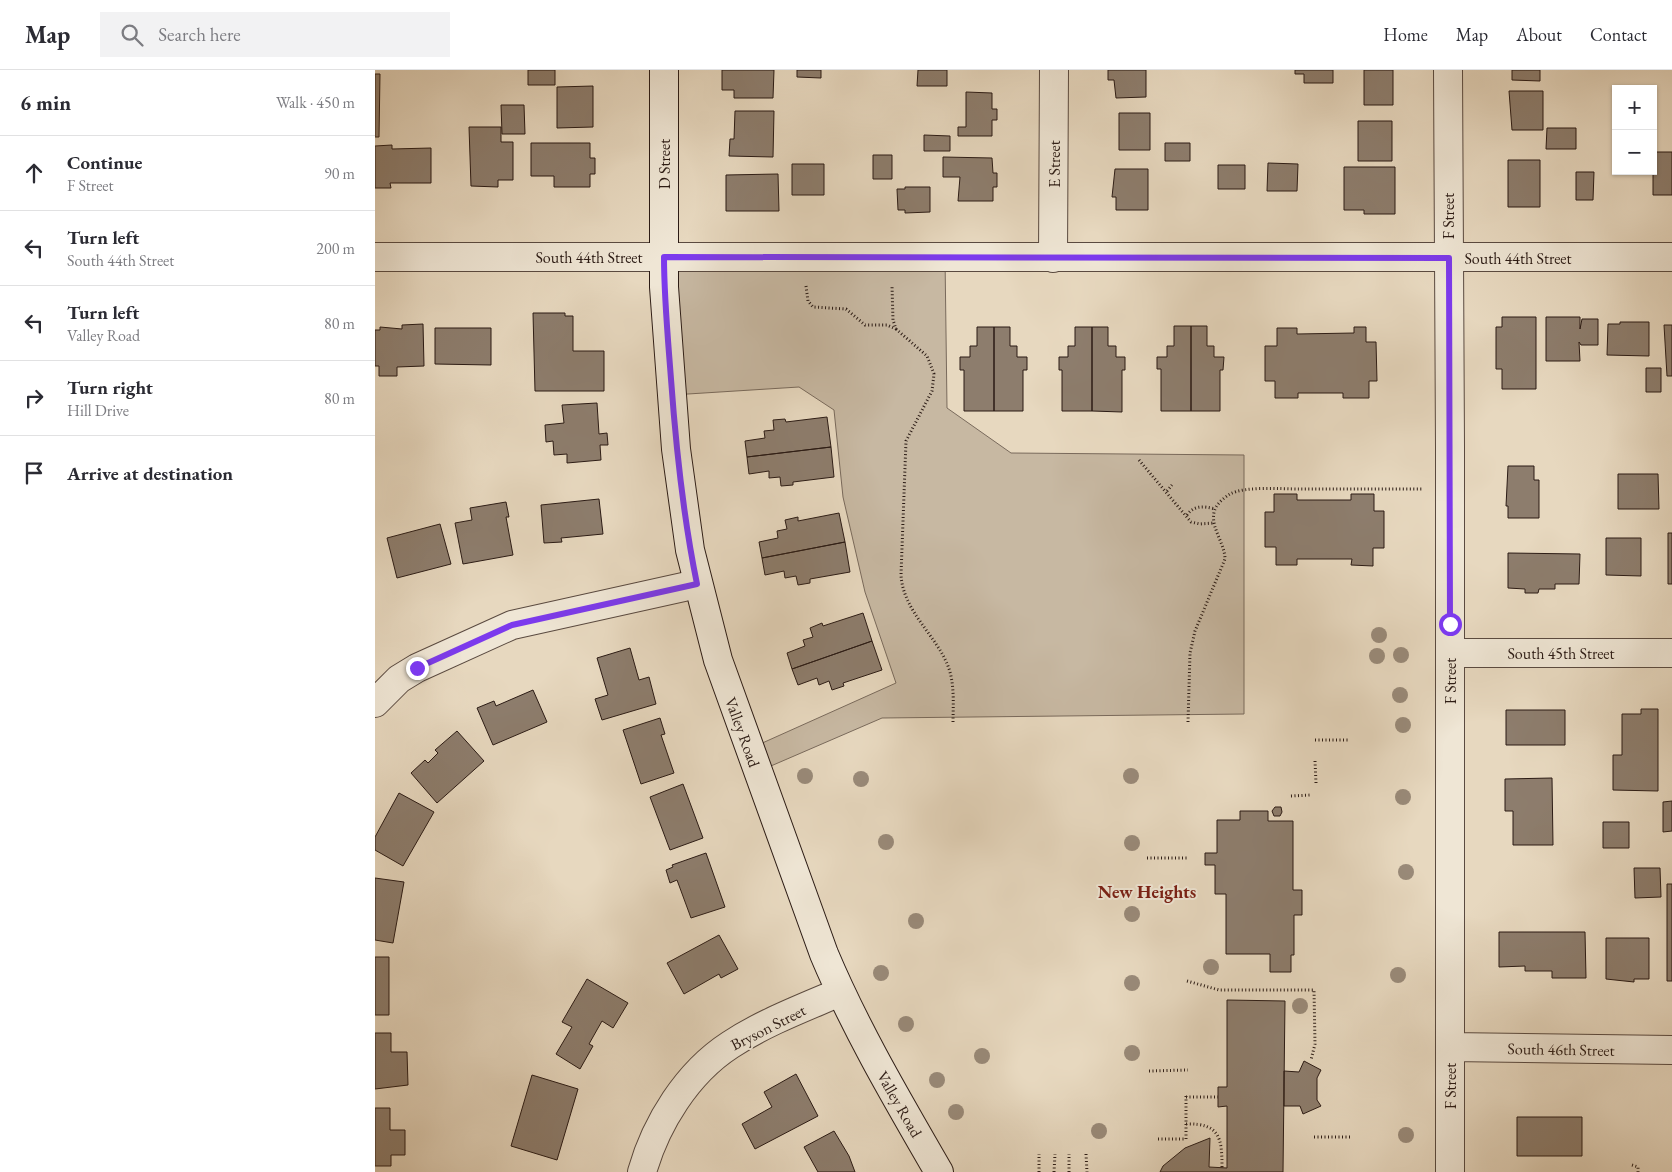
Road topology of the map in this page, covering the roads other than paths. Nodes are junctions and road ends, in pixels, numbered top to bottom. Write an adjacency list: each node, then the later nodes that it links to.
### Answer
1 (664, 70): 5 (street, D Street)
2 (1054, 70): 7 (street, E Street)
3 (1448, 70): 8 (street, F Street)
4 (375, 257): 5 (street, South 44th Street)
5 (664, 257): 7 (street, South 44th Street); 9 (street, Valley Road)
6 (1672, 257): 8 (street, South 44th Street)
7 (1053, 258): 8 (street, South 44th Street)
8 (1449, 258): 10 (street, F Street)
9 (697, 584): 12 (street); 13 (street, Valley Road)
10 (1450, 653): 11 (street, South 45th Street); 14 (street, F Street)
11 (1672, 653)
12 (375, 703)
13 (840, 992): 16 (street, Bryson Street); 17 (street, Valley Road)
14 (1449, 1047): 15 (street, South 46th Street); 18 (street, F Street)
15 (1672, 1050)
16 (642, 1172)
17 (939, 1172)
18 (1450, 1172)

